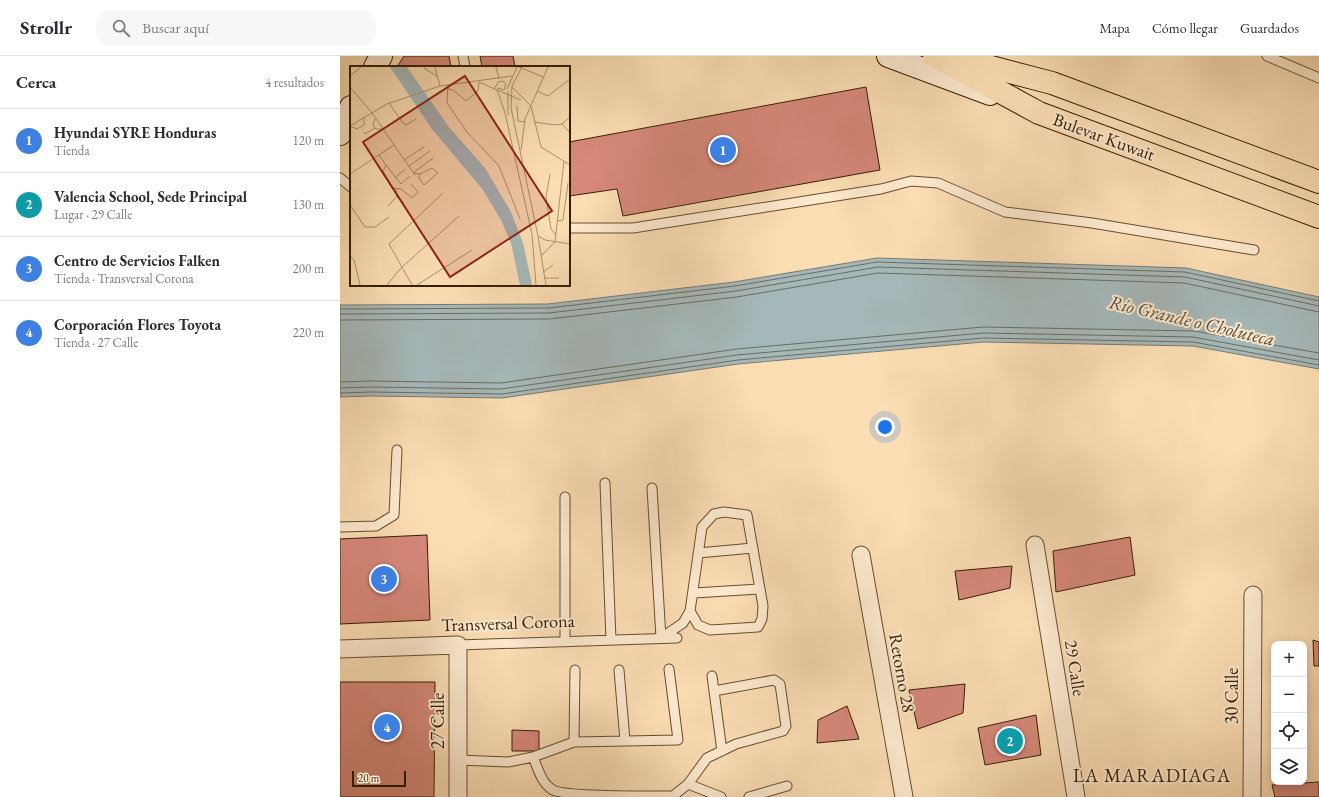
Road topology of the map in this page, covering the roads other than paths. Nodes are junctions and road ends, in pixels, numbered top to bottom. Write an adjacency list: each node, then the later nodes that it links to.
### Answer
1 (381, 56): 8 (main road)
2 (463, 56): 9 (lane)
3 (888, 56): 13 (main road, Bulevar Kuwait)
4 (934, 56): 13 (main road)
5 (951, 56): 11 (main road)
6 (985, 56): 11 (main road, Bulevar Kuwait)
7 (1267, 56): 10 (lane)
8 (376, 66)
9 (465, 66)
10 (1319, 78)
11 (1052, 83): 15 (main road, Bulevar Kuwait)
12 (350, 109): 14 (main road)
13 (1039, 113): 16 (main road, Bulevar Kuwait)
14 (340, 134)
15 (1319, 182)
16 (1319, 217)
17 (570, 228): 18 (lane)
18 (1254, 250)
19 (397, 450): 23 (lane)
20 (605, 483): 34 (lane)
21 (652, 488): 32 (lane)
22 (565, 497): 35 (lane)
23 (340, 527)
24 (1035, 545): 54 (street, 29 Calle)
25 (753, 548): 26 (lane); 26 (lane); 28 (lane)
26 (698, 553): 29 (lane)
27 (861, 555): 53 (street, Retorno 28)
28 (759, 589): 29 (lane); 31 (lane)
29 (694, 593): 31 (lane)
30 (1253, 595): 55 (street, 30 Calle)
31 (690, 611): 32 (lane)
32 (661, 638): 33 (lane, Transversal Corona); 34 (lane, Transversal Corona)
33 (677, 638)
34 (611, 640): 35 (lane, Transversal Corona)
35 (565, 642): 36 (lane, Transversal Corona)
36 (458, 645): 37 (street, Transversal Corona); 47 (street, 27 Calle)
37 (340, 649)
38 (669, 669): 43 (lane)
39 (575, 670): 44 (lane)
40 (619, 670): 43 (lane)
41 (712, 676): 42 (lane)
42 (714, 690): 45 (lane); 45 (lane)
43 (626, 741): 44 (lane)
44 (574, 742): 46 (lane)
45 (722, 751): 48 (lane)
46 (533, 756): 47 (lane); 48 (lane)
47 (458, 760): 50 (street, 27 Calle)
48 (688, 784): 51 (lane)
49 (787, 786): 52 (lane)
50 (458, 797)
51 (721, 797)
52 (749, 797)
53 (904, 797)
54 (1076, 797)
55 (1252, 797)

